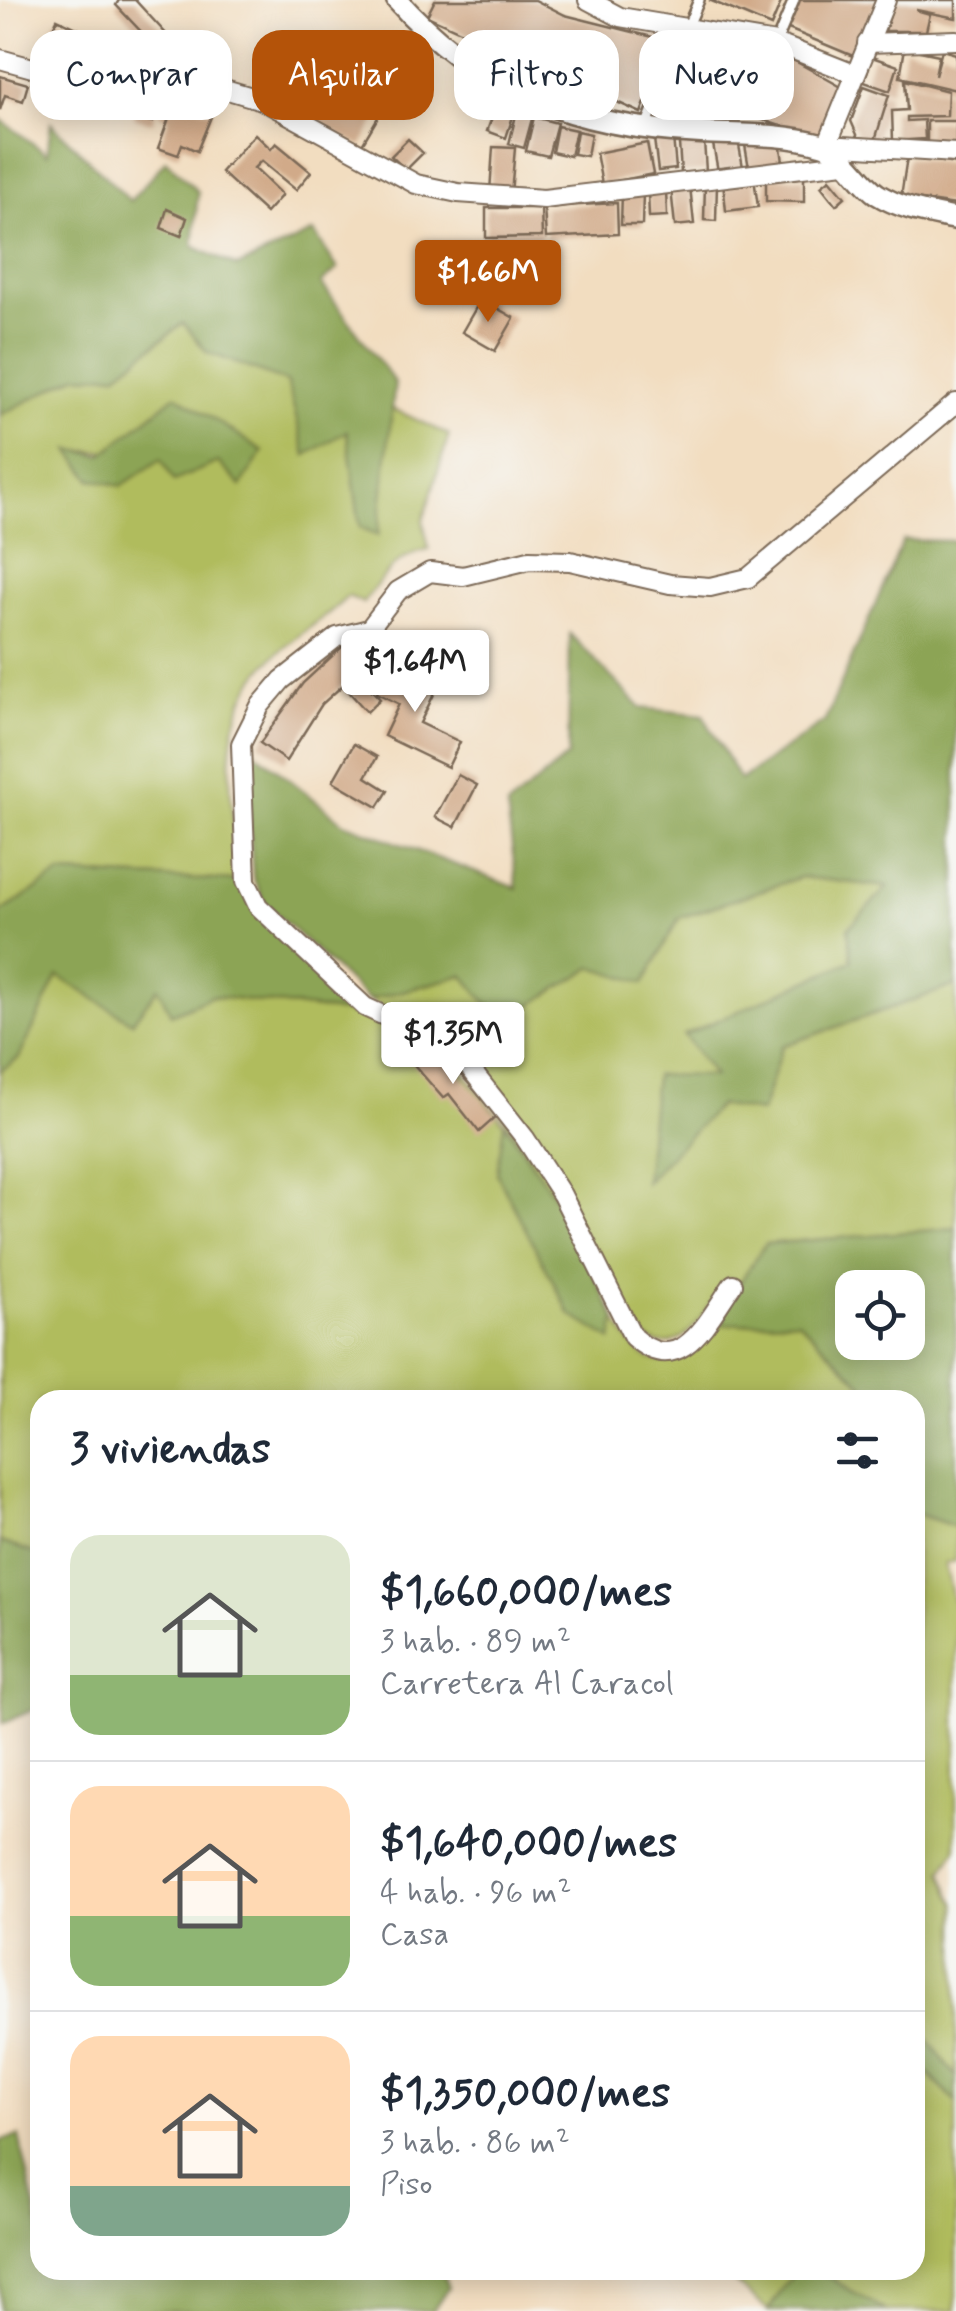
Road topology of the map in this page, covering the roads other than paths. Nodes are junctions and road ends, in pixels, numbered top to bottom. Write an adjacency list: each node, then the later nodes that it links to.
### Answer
1 (699, 0): 6 (lane)
2 (794, 0): 7 (lane)
3 (886, 0): 9 (street)
4 (596, 2): 6 (street)
5 (408, 5): 14 (street)
6 (687, 30)
7 (781, 30)
8 (956, 40): 9 (street)
9 (868, 43): 12 (street)
10 (794, 50): 12 (street)
11 (0, 59): 17 (street)
12 (854, 74): 15 (street)
13 (649, 120): 14 (lane)
14 (646, 126): 15 (street)
15 (828, 144): 16 (street); 17 (street)
16 (956, 153)
17 (844, 163): 18 (street)
18 (956, 219)
19 (956, 404): 20 (street)
20 (732, 1284)

